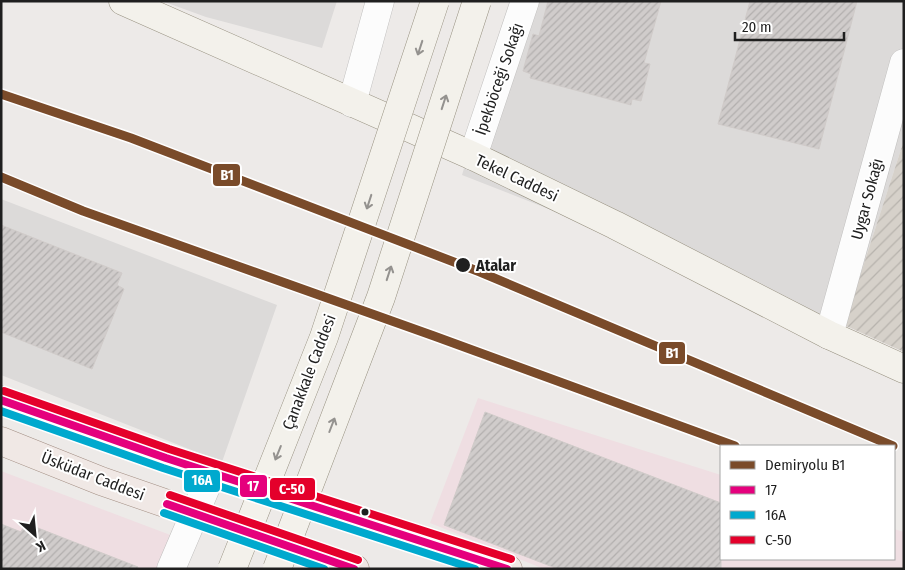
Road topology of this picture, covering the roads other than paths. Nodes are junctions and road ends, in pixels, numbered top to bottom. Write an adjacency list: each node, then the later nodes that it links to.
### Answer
1 (123, 1): 7 (main road, Tekel Caddesi)
2 (380, 1): 7 (street)
3 (435, 1): 16 (main road, Çanakkale Caddesi, one-way to 16, bridge)
4 (477, 1): 17 (main road, one-way to 4, bridge)
5 (525, 1): 8 (street, İpekböceği Sokağı)
6 (904, 63): 9 (street, Uygar Sokağı)
7 (352, 103): 8 (main road, Tekel Caddesi)
8 (473, 156): 9 (main road, Tekel Caddesi)
9 (829, 335): 10 (main road, Tekel Caddesi)
10 (904, 369)
11 (1, 400): 13 (main road)
12 (1, 441): 14 (main road, Üsküdar Caddesi)
13 (212, 473): 14 (street); 19 (main road)
14 (195, 513): 15 (street); 18 (main road, Üsküdar Caddesi)
15 (171, 569)
16 (232, 569)
17 (278, 569)
18 (355, 569)
19 (508, 569)

